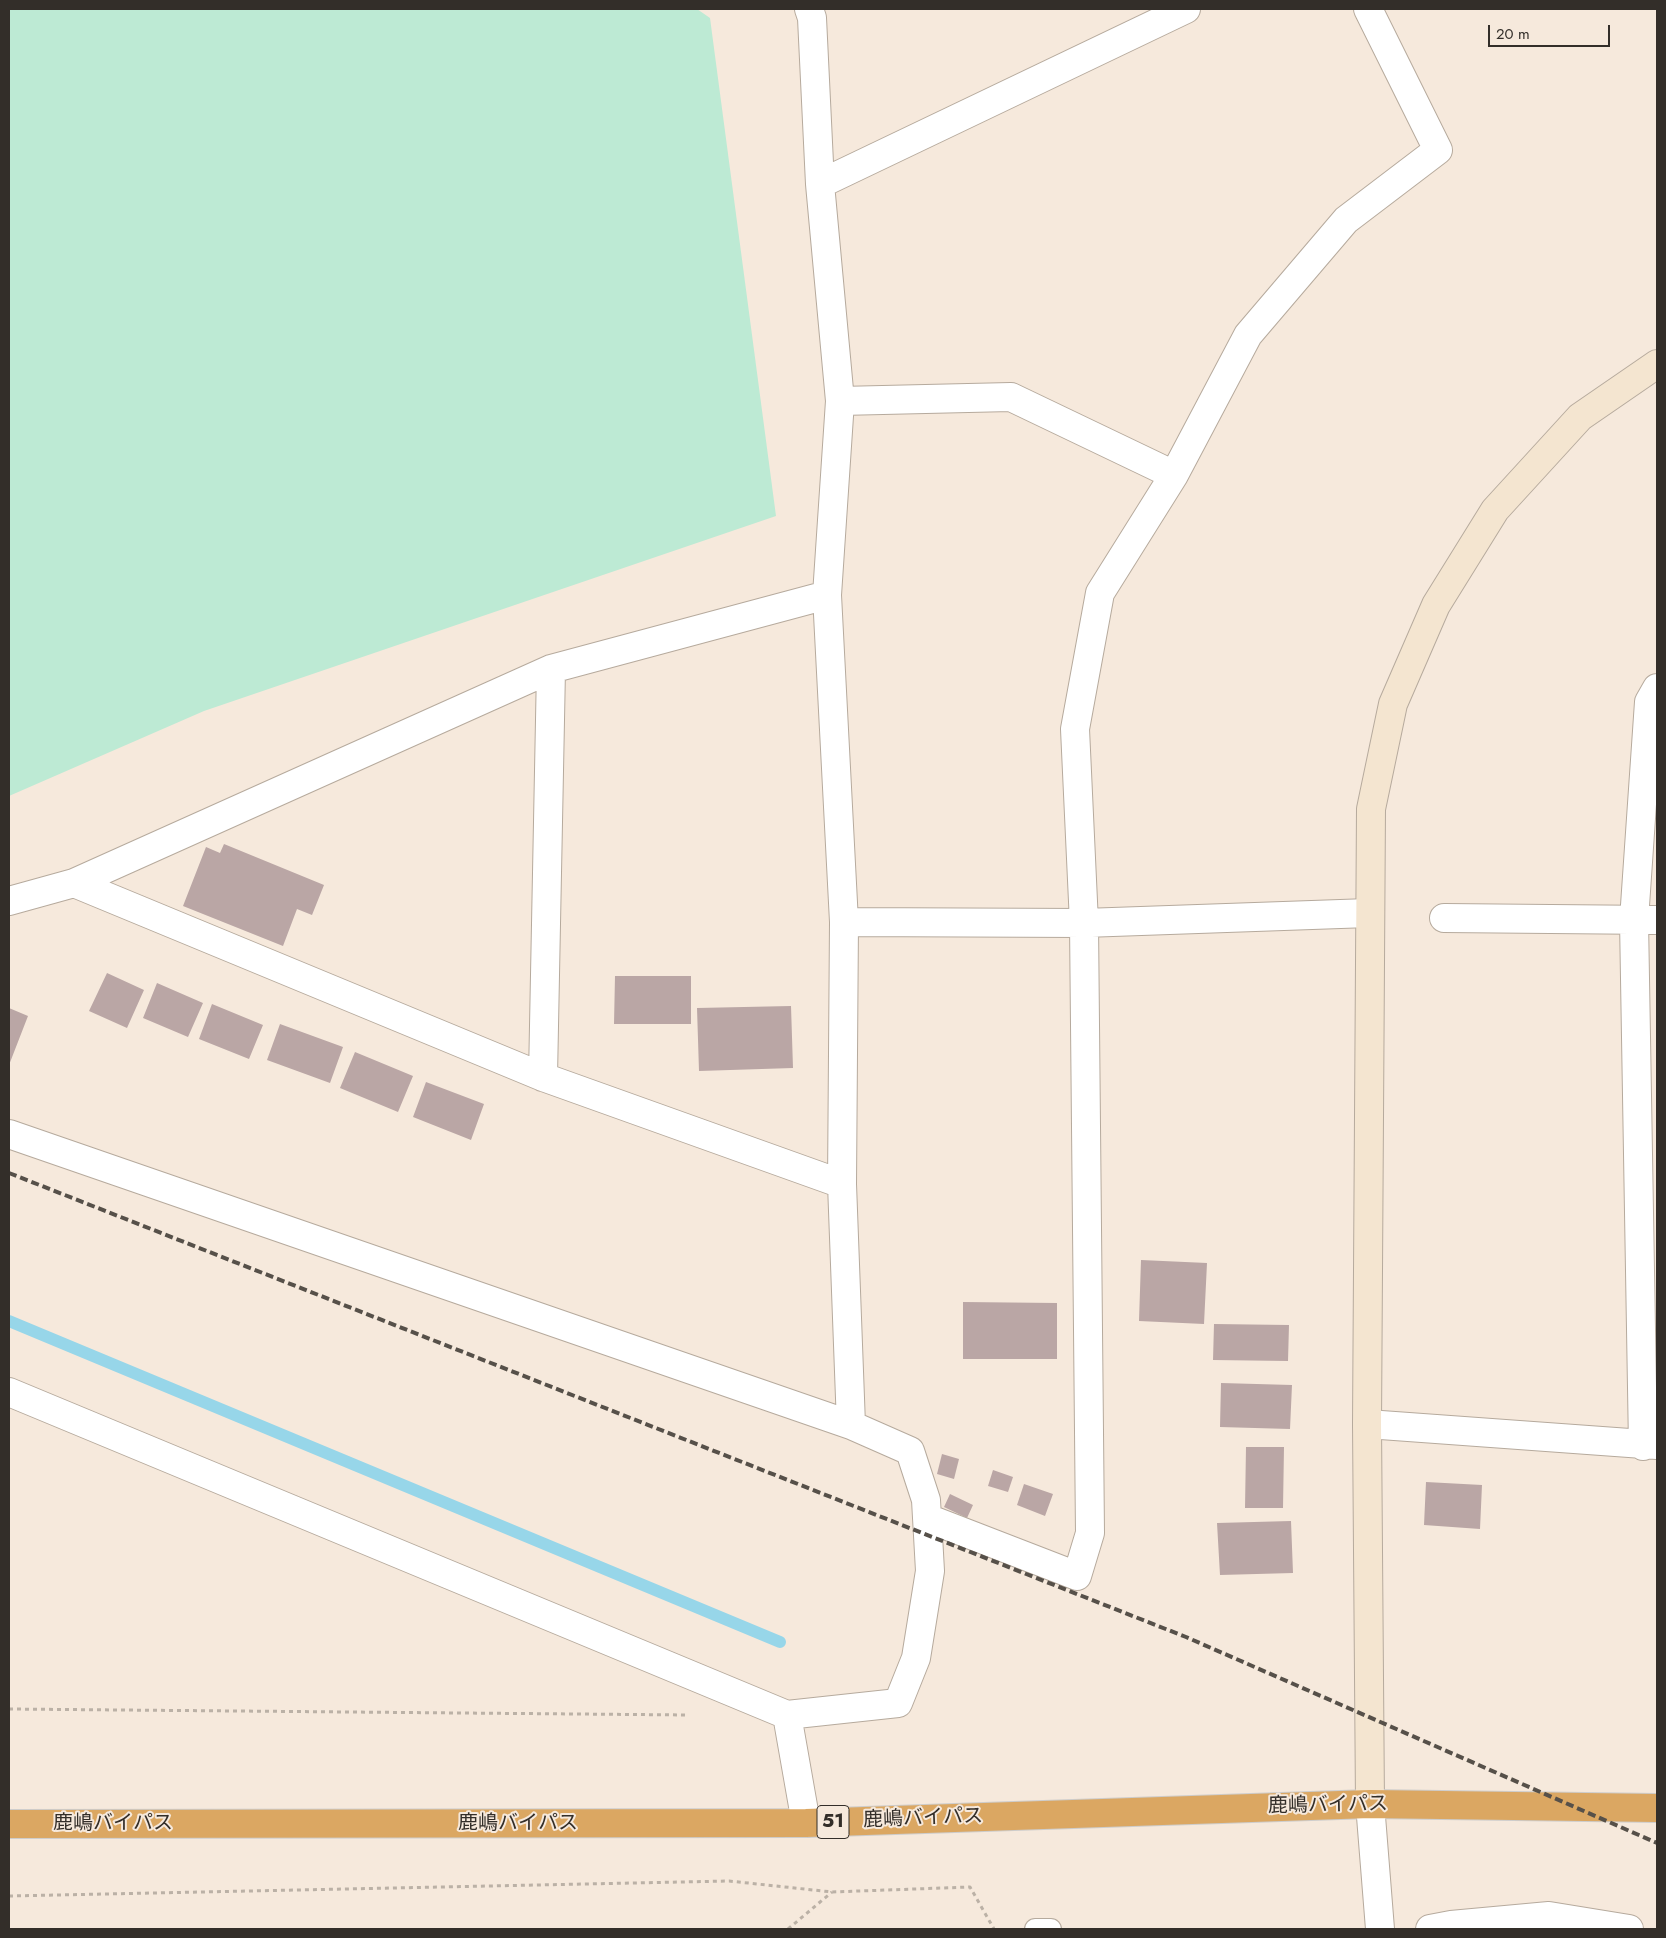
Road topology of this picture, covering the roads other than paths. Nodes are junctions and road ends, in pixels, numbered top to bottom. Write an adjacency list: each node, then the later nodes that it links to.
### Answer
1 (809, 9): 4 (street)
2 (1186, 9): 4 (street)
3 (1368, 9): 7 (street)
4 (820, 184): 6 (street)
5 (1657, 364): 13 (street)
6 (840, 401): 7 (street); 8 (street)
7 (1174, 475): 17 (street)
8 (827, 595): 9 (street); 16 (street)
9 (551, 669): 11 (street); 18 (street)
10 (1657, 688): 15 (street)
11 (74, 883): 12 (street); 18 (street)
12 (9, 901)
13 (1369, 913): 17 (street); 23 (street)
14 (1444, 918): 15 (street)
15 (1645, 920): 21 (street)
16 (844, 922): 17 (street); 20 (street)
17 (1084, 923): 26 (street)
18 (543, 1077): 20 (street)
19 (9, 1134): 24 (street)
20 (842, 1184): 24 (street)
21 (1648, 1191): 25 (street)
22 (9, 1392): 27 (street)
23 (1366, 1424): 25 (street); 28 (street)
24 (851, 1425): 26 (street)
25 (1650, 1446)
26 (927, 1518): 27 (street)
27 (787, 1716): 30 (street)
28 (1370, 1804): 29 (highway, 鹿嶋バイパス / 51); 30 (highway, 鹿嶋バイパス / 51); 34 (street)
29 (1657, 1808)
30 (806, 1823): 31 (highway, 鹿嶋バイパス / 51)
31 (9, 1824)
32 (1035, 1929): 33 (lane)
33 (1051, 1929)
34 (1380, 1929)
35 (1430, 1929): 36 (street)
36 (1629, 1929)

